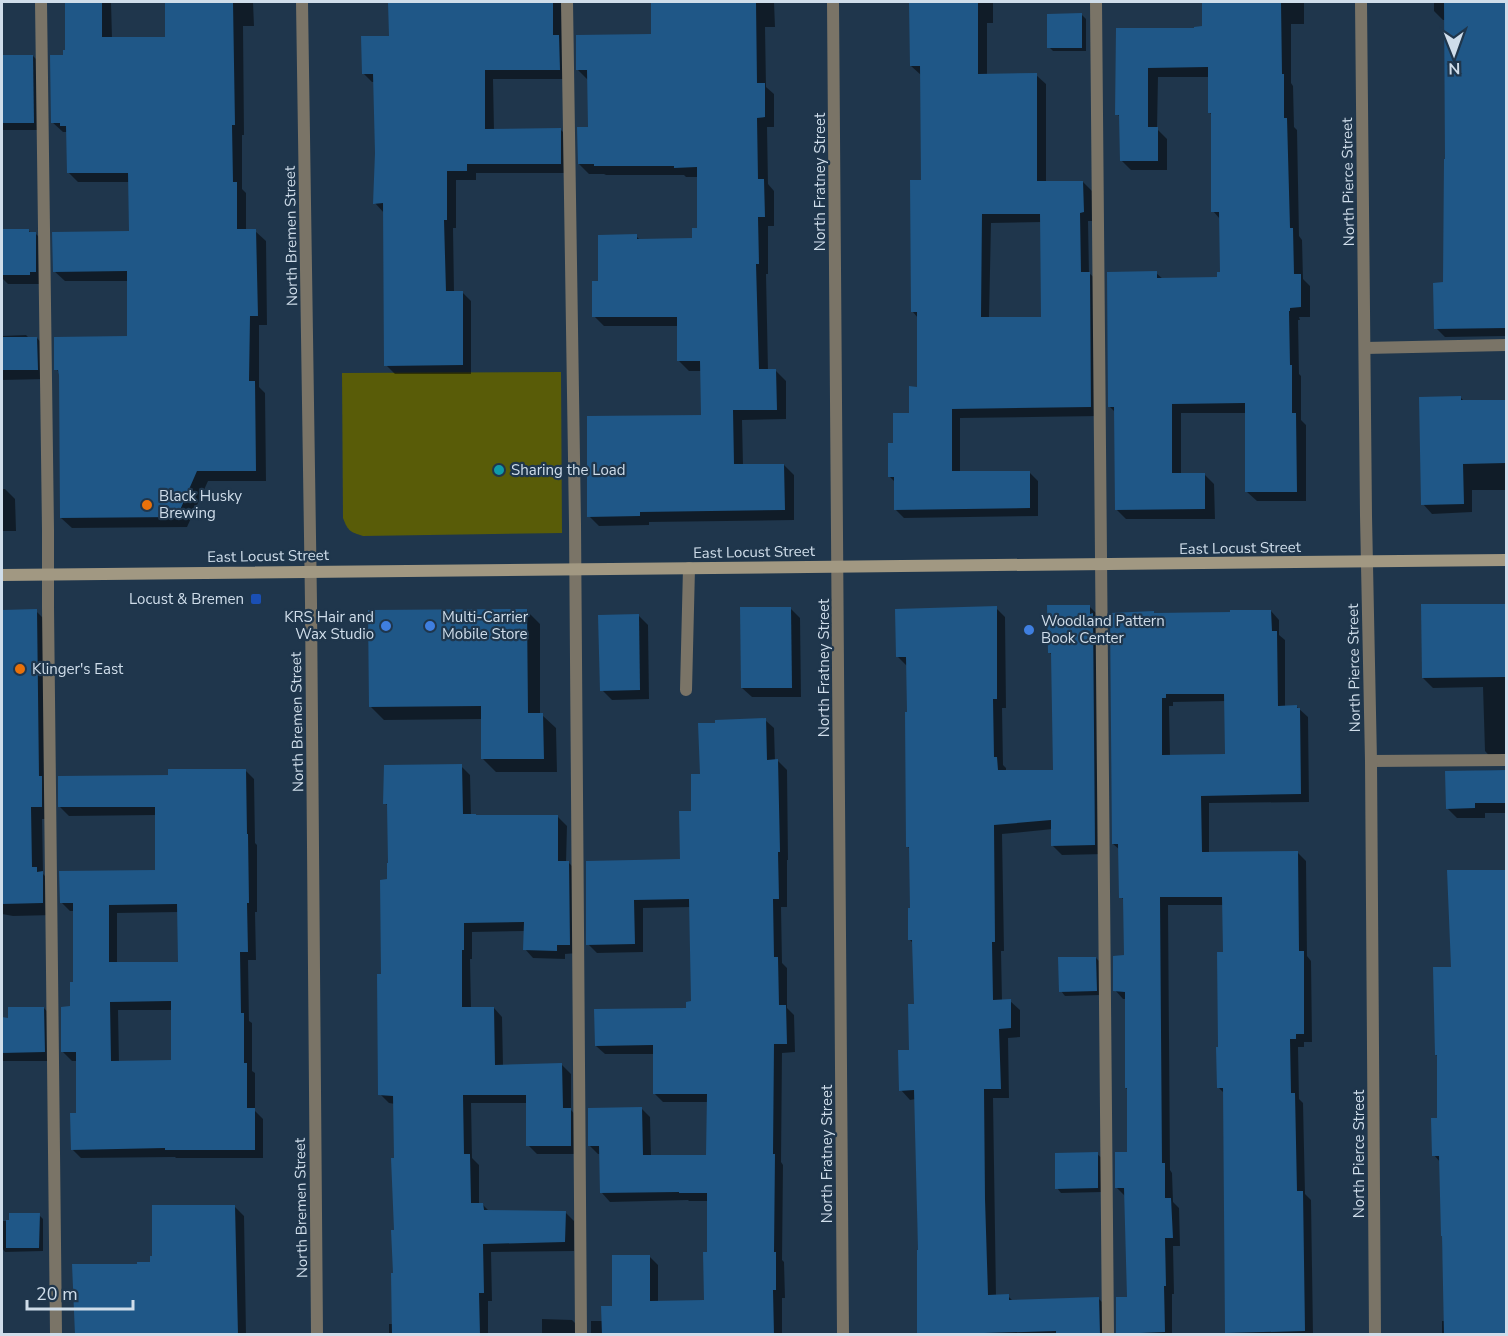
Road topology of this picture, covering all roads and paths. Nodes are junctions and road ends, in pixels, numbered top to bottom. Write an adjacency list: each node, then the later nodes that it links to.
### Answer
1 (41, 2): 17 (street)
2 (302, 2): 15 (street, North Bremen Street)
3 (567, 2): 13 (street)
4 (833, 2): 12 (street, North Fratney Street)
5 (1096, 2): 11 (street)
6 (1361, 2): 8 (street, North Pierce Street)
7 (1506, 345): 8 (street)
8 (1365, 348): 10 (street, North Pierce Street)
9 (1506, 560): 10 (main road, East Locust Street)
10 (1367, 561): 11 (main road, East Locust Street); 20 (street, North Pierce Street)
11 (1101, 564): 12 (main road, East Locust Street); 25 (street)
12 (838, 566): 14 (main road, East Locust Street); 24 (street, North Fratney Street)
13 (575, 568): 14 (main road, East Locust Street); 15 (main road, East Locust Street); 23 (street)
14 (689, 568): 18 (street)
15 (310, 571): 17 (main road, East Locust Street); 22 (street, North Bremen Street)
16 (2, 574): 17 (main road, East Locust Street)
17 (48, 574): 21 (street)
18 (686, 690)
19 (1506, 760): 20 (street)
20 (1371, 761): 26 (street, North Pierce Street)
21 (56, 1335)
22 (317, 1335)
23 (581, 1335)
24 (843, 1335)
25 (1107, 1335)
26 (1375, 1335)

